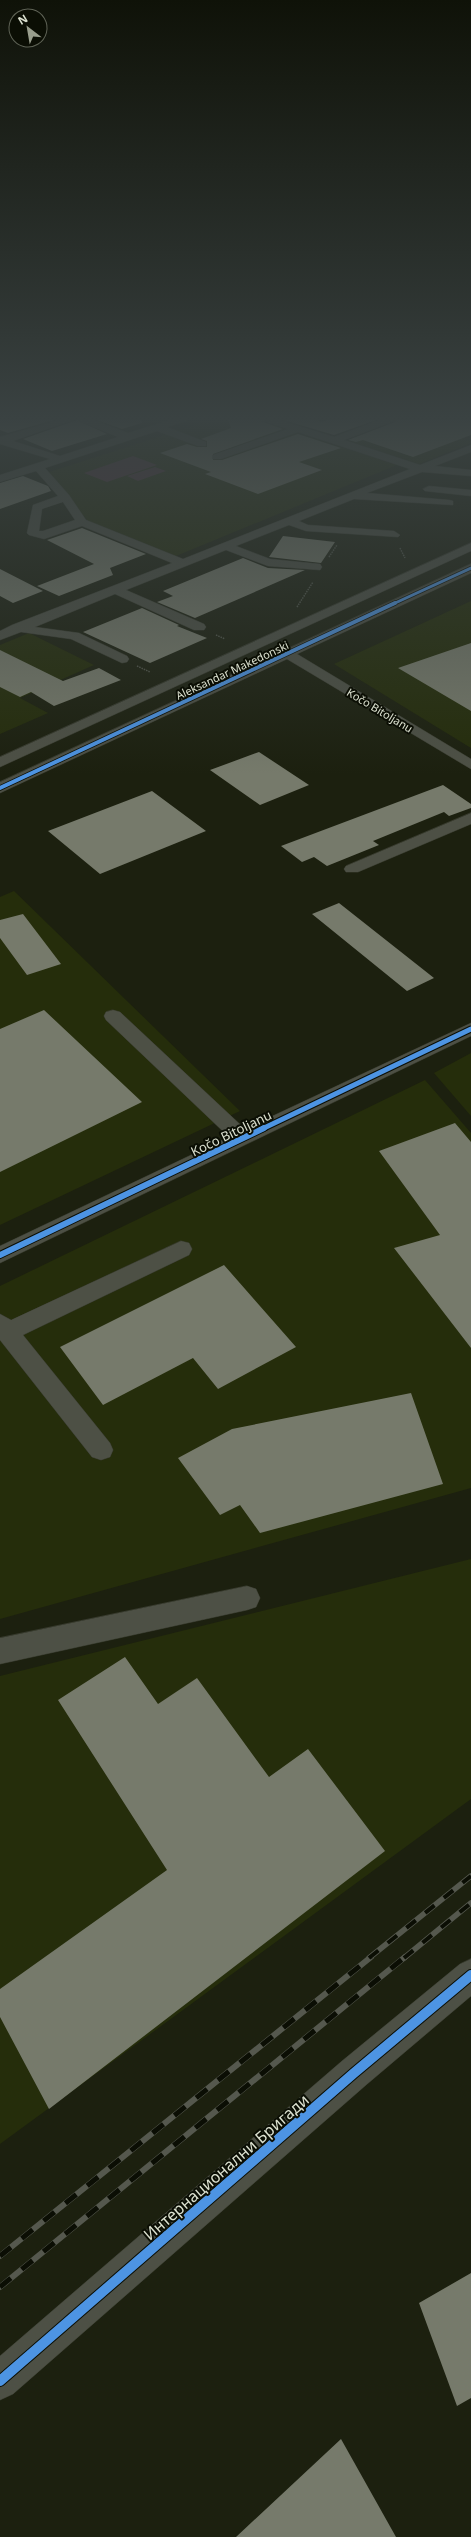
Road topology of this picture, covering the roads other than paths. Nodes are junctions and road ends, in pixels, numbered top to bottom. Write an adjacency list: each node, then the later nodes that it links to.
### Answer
1 (120, 537): 5 (street)
2 (247, 537): 3 (street)
3 (226, 546): 5 (street); 6 (street)
4 (471, 547): 15 (street, Aleksandar Makedonski)
5 (183, 563): 8 (street)
6 (321, 564)
7 (471, 568): 13 (street, Aleksandar Makedonski)
8 (116, 590): 10 (street); 11 (street)
9 (0, 620): 11 (street)
10 (199, 627)
11 (18, 629): 12 (street); 14 (street)
12 (0, 636)
13 (289, 654): 16 (street, Kočo Bitoljanu); 17 (street, Aleksandar Makedonski)
14 (122, 659)
15 (0, 764)
16 (471, 765)
17 (0, 788)
18 (471, 818): 19 (street)
19 (352, 869)
20 (113, 1016): 22 (street)
21 (471, 1029): 22 (street, Kočo Bitoljanu)
22 (243, 1139): 24 (street, Kočo Bitoljanu)
23 (181, 1248): 25 (street)
24 (0, 1255)
25 (4, 1328): 26 (street)
26 (100, 1450)
27 (247, 1598): 28 (street)
28 (0, 1651)
29 (471, 1975): 30 (street, Интернационални Бригади)
30 (0, 2381)

